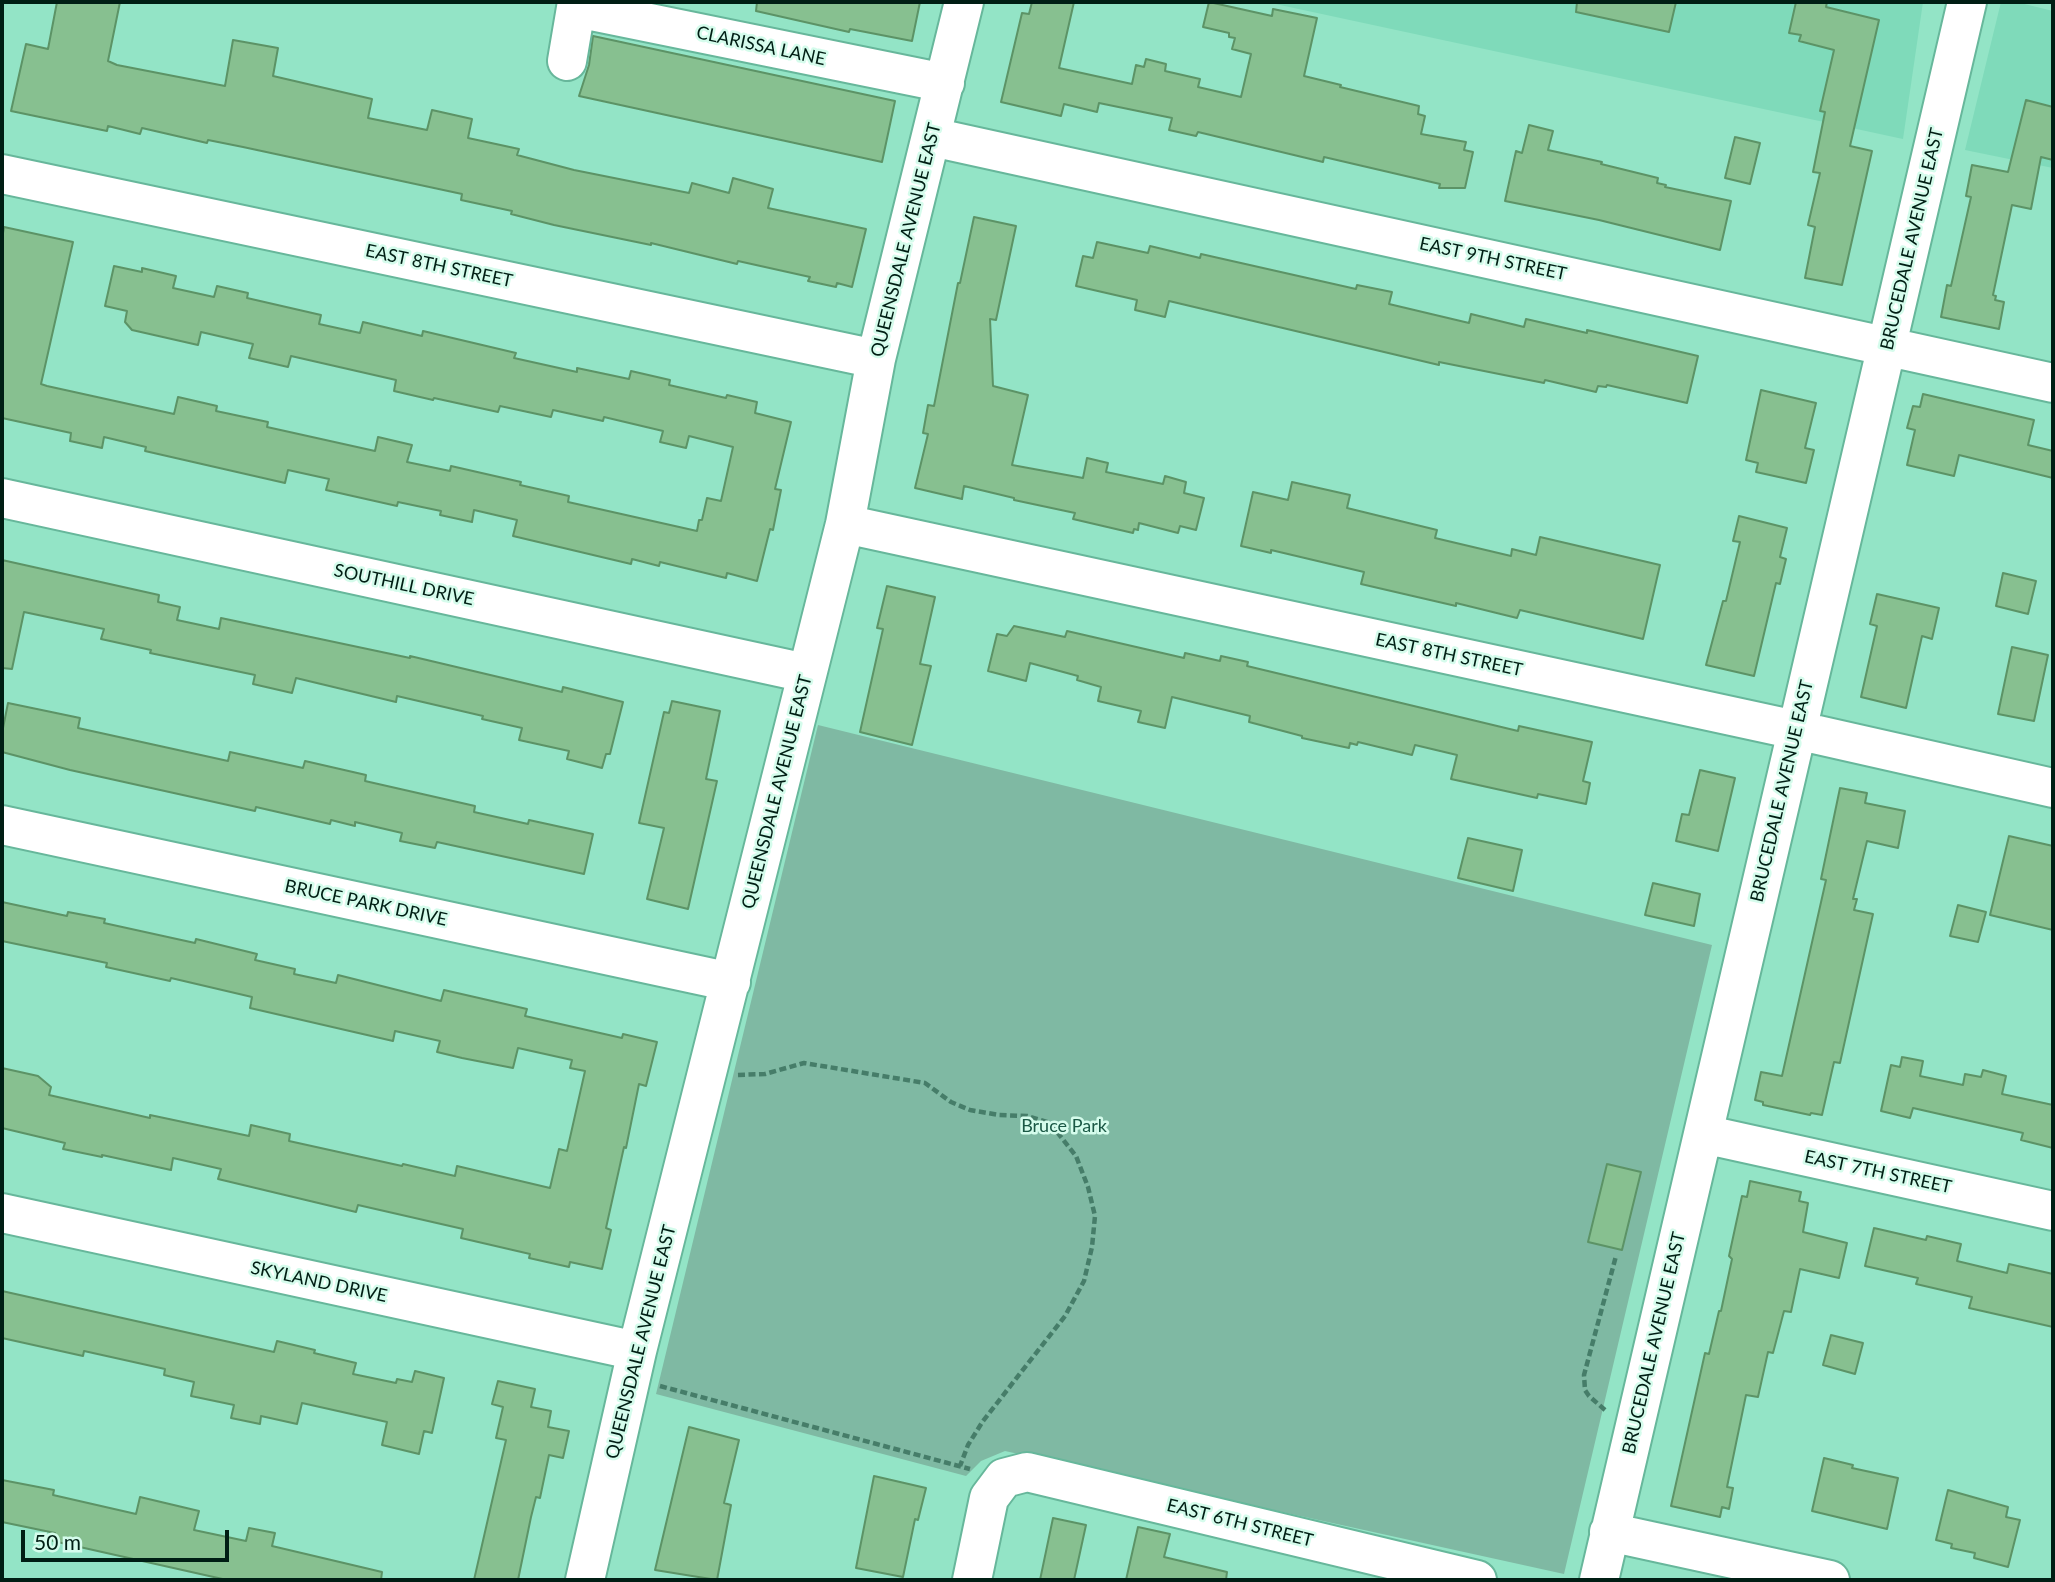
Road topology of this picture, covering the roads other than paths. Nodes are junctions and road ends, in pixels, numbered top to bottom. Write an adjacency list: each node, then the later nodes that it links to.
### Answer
1 (964, 2): 5 (street, QUEENSDALE AVENUE EAST)
2 (1967, 2): 8 (street, BRUCEDALE AVENUE EAST)
3 (576, 5): 4 (street, CLARISSA LANE); 5 (street, CLARISSA LANE)
4 (567, 61)
5 (945, 83): 6 (street, QUEENSDALE AVENUE EAST)
6 (932, 137): 8 (street, EAST 9TH STREET); 9 (street, QUEENSDALE AVENUE EAST)
7 (2, 174): 9 (street, EAST 8TH STREET)
8 (1887, 345): 10 (street, EAST 9TH STREET); 14 (street, BRUCEDALE AVENUE EAST)
9 (876, 359): 12 (street, QUEENSDALE AVENUE EAST)
10 (2053, 383)
11 (2, 498): 13 (street, SOUTHILL DRIVE)
12 (845, 524): 13 (street, QUEENSDALE AVENUE EAST); 14 (street, EAST 8TH STREET)
13 (806, 673): 17 (street, QUEENSDALE AVENUE EAST)
14 (1796, 730): 15 (street, EAST 8TH STREET); 18 (street, BRUCEDALE AVENUE EAST)
15 (2053, 788)
16 (2, 825): 17 (street, BRUCE PARK DRIVE)
17 (731, 982): 21 (street, QUEENSDALE AVENUE EAST)
18 (1703, 1134): 19 (street, EAST 7TH STREET); 22 (street, BRUCEDALE AVENUE EAST)
19 (2053, 1211)
20 (2, 1213): 21 (street, SKYLAND DRIVE)
21 (637, 1351): 23 (street, QUEENSDALE AVENUE EAST)
22 (1609, 1532): 26 (street, BRUCEDALE AVENUE EAST); 27 (street)
23 (585, 1580)
24 (972, 1580): 25 (street, EAST 6TH STREET)
25 (1477, 1580)
26 (1599, 1580)
27 (1830, 1580)

